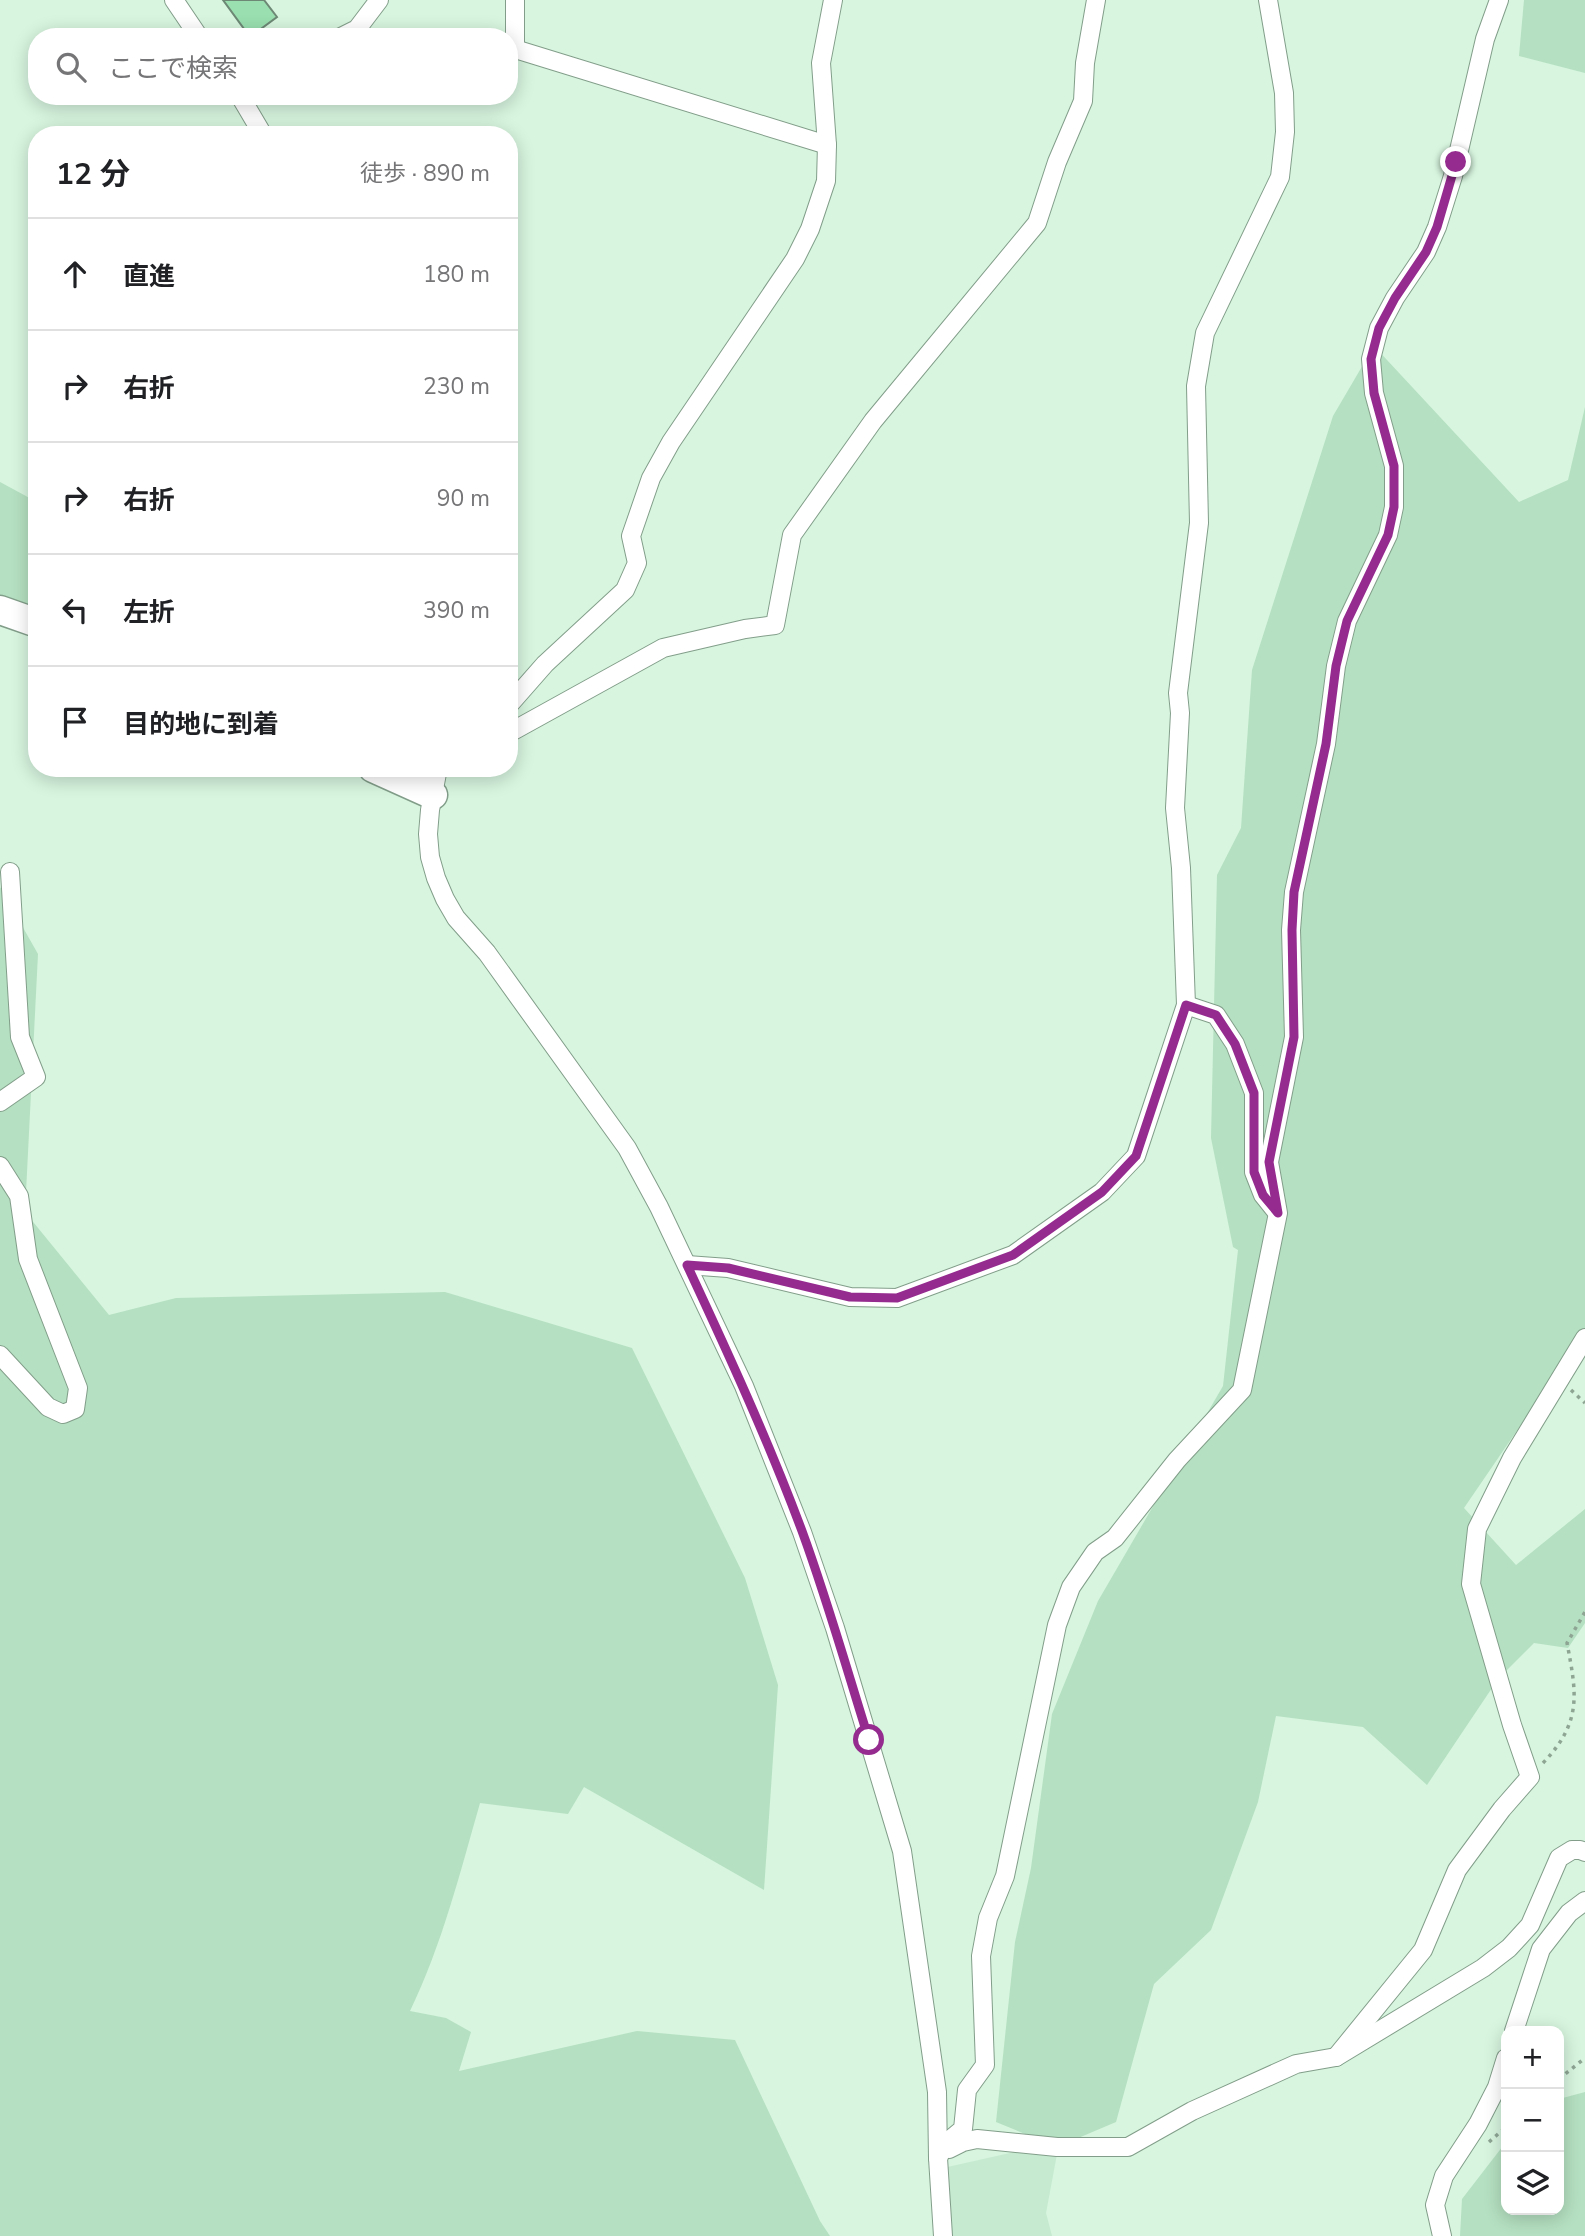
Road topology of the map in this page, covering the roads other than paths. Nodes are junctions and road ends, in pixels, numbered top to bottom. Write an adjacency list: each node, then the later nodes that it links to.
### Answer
1 (174, 0): 8 (street)
2 (379, 0): 9 (street)
3 (515, 0): 10 (street)
4 (833, 0): 14 (street)
5 (1096, 0): 18 (street)
6 (1268, 0): 21 (street)
7 (1499, 0): 24 (street)
8 (193, 28)
9 (358, 28)
10 (515, 28)
11 (518, 50): 14 (street)
12 (245, 105): 13 (street)
13 (258, 126)
14 (827, 145): 17 (street)
15 (0, 610): 16 (main road)
16 (28, 620)
17 (518, 695)
18 (518, 728)
19 (438, 777): 25 (street)
20 (10, 872): 22 (street)
21 (1186, 1005): 24 (street); 25 (street)
22 (0, 1102)
23 (0, 1166): 27 (street)
24 (1278, 1213): 33 (street)
25 (687, 1265): 33 (street)
26 (1585, 1338): 31 (street)
27 (0, 1355)
28 (1585, 1852): 31 (street)
29 (1585, 1900): 30 (street)
30 (1516, 2026)
31 (1336, 2057): 33 (street)
32 (1501, 2074): 35 (street)
33 (938, 2158): 34 (street)
34 (943, 2236)
35 (1442, 2236)

